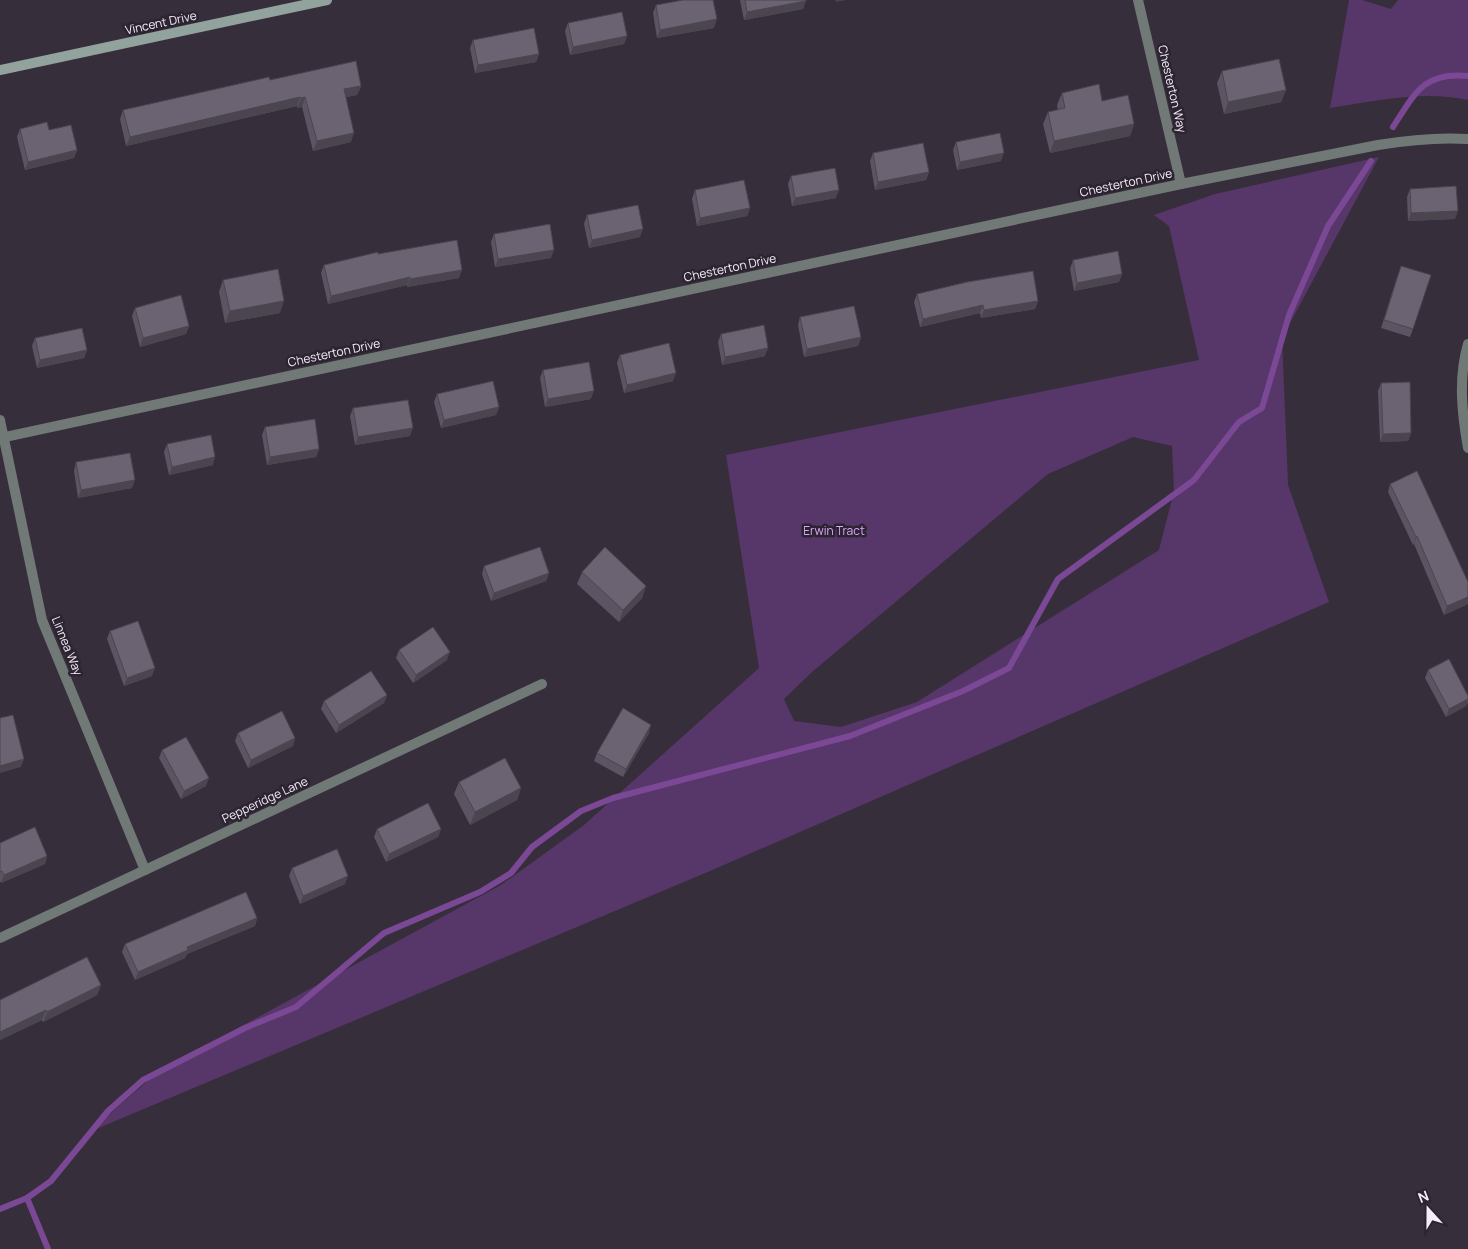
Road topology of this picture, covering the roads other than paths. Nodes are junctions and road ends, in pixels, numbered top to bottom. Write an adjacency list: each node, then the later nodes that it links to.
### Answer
1 (327, 0): 3 (street, Vincent Drive)
2 (1138, 0): 5 (street, Chesterton Way)
3 (0, 70)
4 (1468, 139): 5 (street, Chesterton Drive)
5 (1181, 184): 8 (street, Chesterton Drive)
6 (1468, 344): 9 (street)
7 (0, 420): 8 (street, Linnea Way)
8 (2, 437): 11 (street, Linnea Way)
9 (1468, 448)
10 (542, 684): 11 (street, Pepperidge Lane)
11 (145, 870): 12 (street, Pepperidge Lane)
12 (0, 938)

